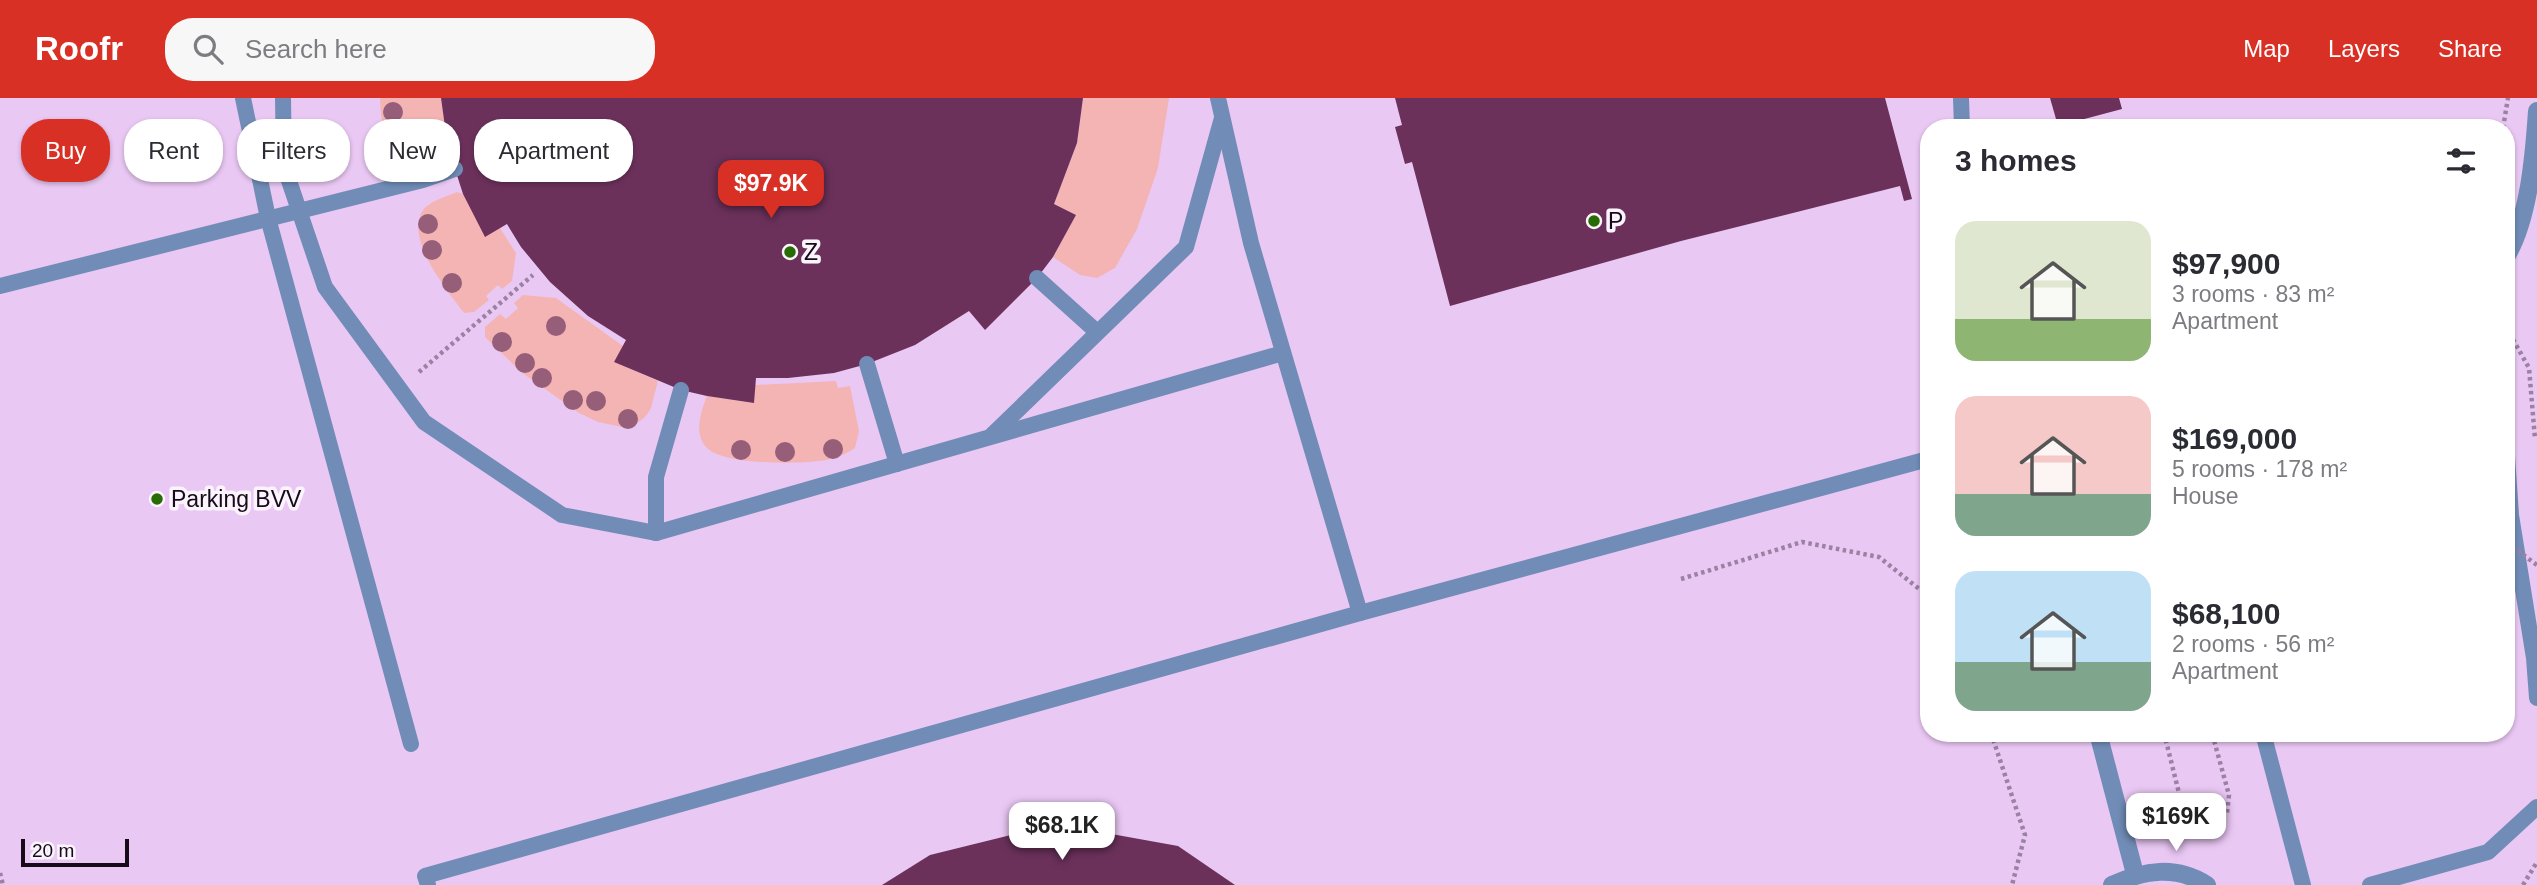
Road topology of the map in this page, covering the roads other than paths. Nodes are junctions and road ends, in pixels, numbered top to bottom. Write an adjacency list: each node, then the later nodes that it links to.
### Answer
1 (243, 98): 10 (lane)
2 (283, 98): 9 (lane)
3 (1218, 98): 6 (lane)
4 (1961, 98): 7 (lane)
5 (2537, 111): 11 (street)
6 (1223, 116): 14 (lane); 15 (lane)
7 (1962, 119)
8 (415, 182): 9 (lane)
9 (299, 210): 10 (lane); 21 (lane)
10 (268, 218): 13 (lane); 27 (lane)
11 (2515, 243)
12 (1037, 278): 14 (lane)
13 (0, 286)
14 (1097, 332): 18 (lane)
15 (1283, 353): 18 (lane); 23 (lane)
16 (867, 365): 20 (lane)
17 (681, 390): 21 (lane)
18 (990, 437): 20 (lane)
19 (1920, 461): 23 (lane)
20 (897, 464): 21 (lane)
21 (656, 533)
22 (2515, 585): 24 (lane)
23 (1360, 613): 30 (lane)
24 (2537, 698)
25 (2100, 742): 29 (street)
26 (2265, 742): 33 (lane)
27 (411, 744)
28 (2537, 807): 34 (lane)
29 (2135, 874): 31 (street); 32 (street)
30 (428, 885)
31 (2112, 885)
32 (2207, 885)
33 (2303, 885)
34 (2370, 885)

